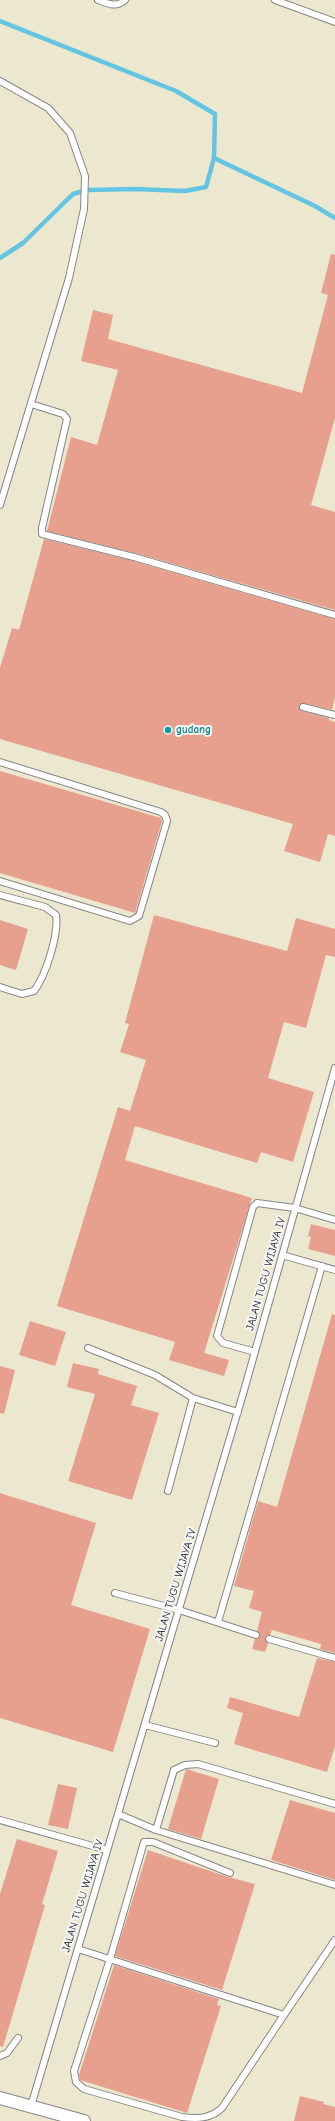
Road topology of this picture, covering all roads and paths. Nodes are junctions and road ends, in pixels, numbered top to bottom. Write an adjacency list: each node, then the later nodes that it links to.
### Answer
1 (98, 0): 2 (lane)
2 (125, 0)
3 (275, 0): 4 (lane)
4 (335, 22)
5 (0, 81): 6 (lane)
6 (31, 404): 7 (lane); 8 (lane)
7 (0, 505)
8 (335, 615)
9 (303, 707): 10 (lane)
10 (335, 715)
11 (0, 762): 12 (lane)
12 (0, 882)
13 (0, 895): 14 (lane)
14 (0, 987)
15 (335, 1068): 16 (lane, JALAN TUGU WIJAYA IV)
16 (295, 1208): 17 (lane); 18 (lane, JALAN TUGU WIJAYA IV); 22 (lane)
17 (335, 1220)
18 (282, 1255): 19 (lane); 22 (lane, JALAN TUGU WIJAYA IV)
19 (322, 1266): 20 (lane); 28 (lane)
20 (335, 1270)
21 (88, 1348): 23 (lane)
22 (255, 1352): 24 (lane, JALAN TUGU WIJAYA IV)
23 (193, 1398): 24 (lane); 25 (lane)
24 (238, 1412): 27 (lane, JALAN TUGU WIJAYA IV)
25 (168, 1491)
26 (115, 1593): 27 (lane)
27 (179, 1610): 28 (lane); 32 (lane, JALAN TUGU WIJAYA IV)
28 (218, 1622): 29 (lane)
29 (256, 1635)
30 (269, 1639): 31 (lane)
31 (335, 1658)
32 (145, 1725): 33 (lane); 35 (lane, JALAN TUGU WIJAYA IV)
33 (214, 1743)
34 (335, 1804): 37 (lane)
35 (118, 1814): 37 (lane); 38 (lane, JALAN TUGU WIJAYA IV)
36 (0, 1820): 38 (lane)
37 (156, 1830): 40 (lane)
38 (108, 1850): 42 (lane, JALAN TUGU WIJAYA IV)
39 (230, 1873): 43 (lane)
40 (335, 1885)
41 (335, 1940): 44 (lane)
42 (78, 1949): 43 (lane); 48 (lane, JALAN TUGU WIJAYA IV)
43 (110, 1960): 44 (lane); 44 (lane)
44 (284, 2015)
45 (18, 2038): 46 (lane)
46 (0, 2056)
47 (0, 2098): 48 (street)
48 (31, 2106): 49 (street)
49 (84, 2121)

